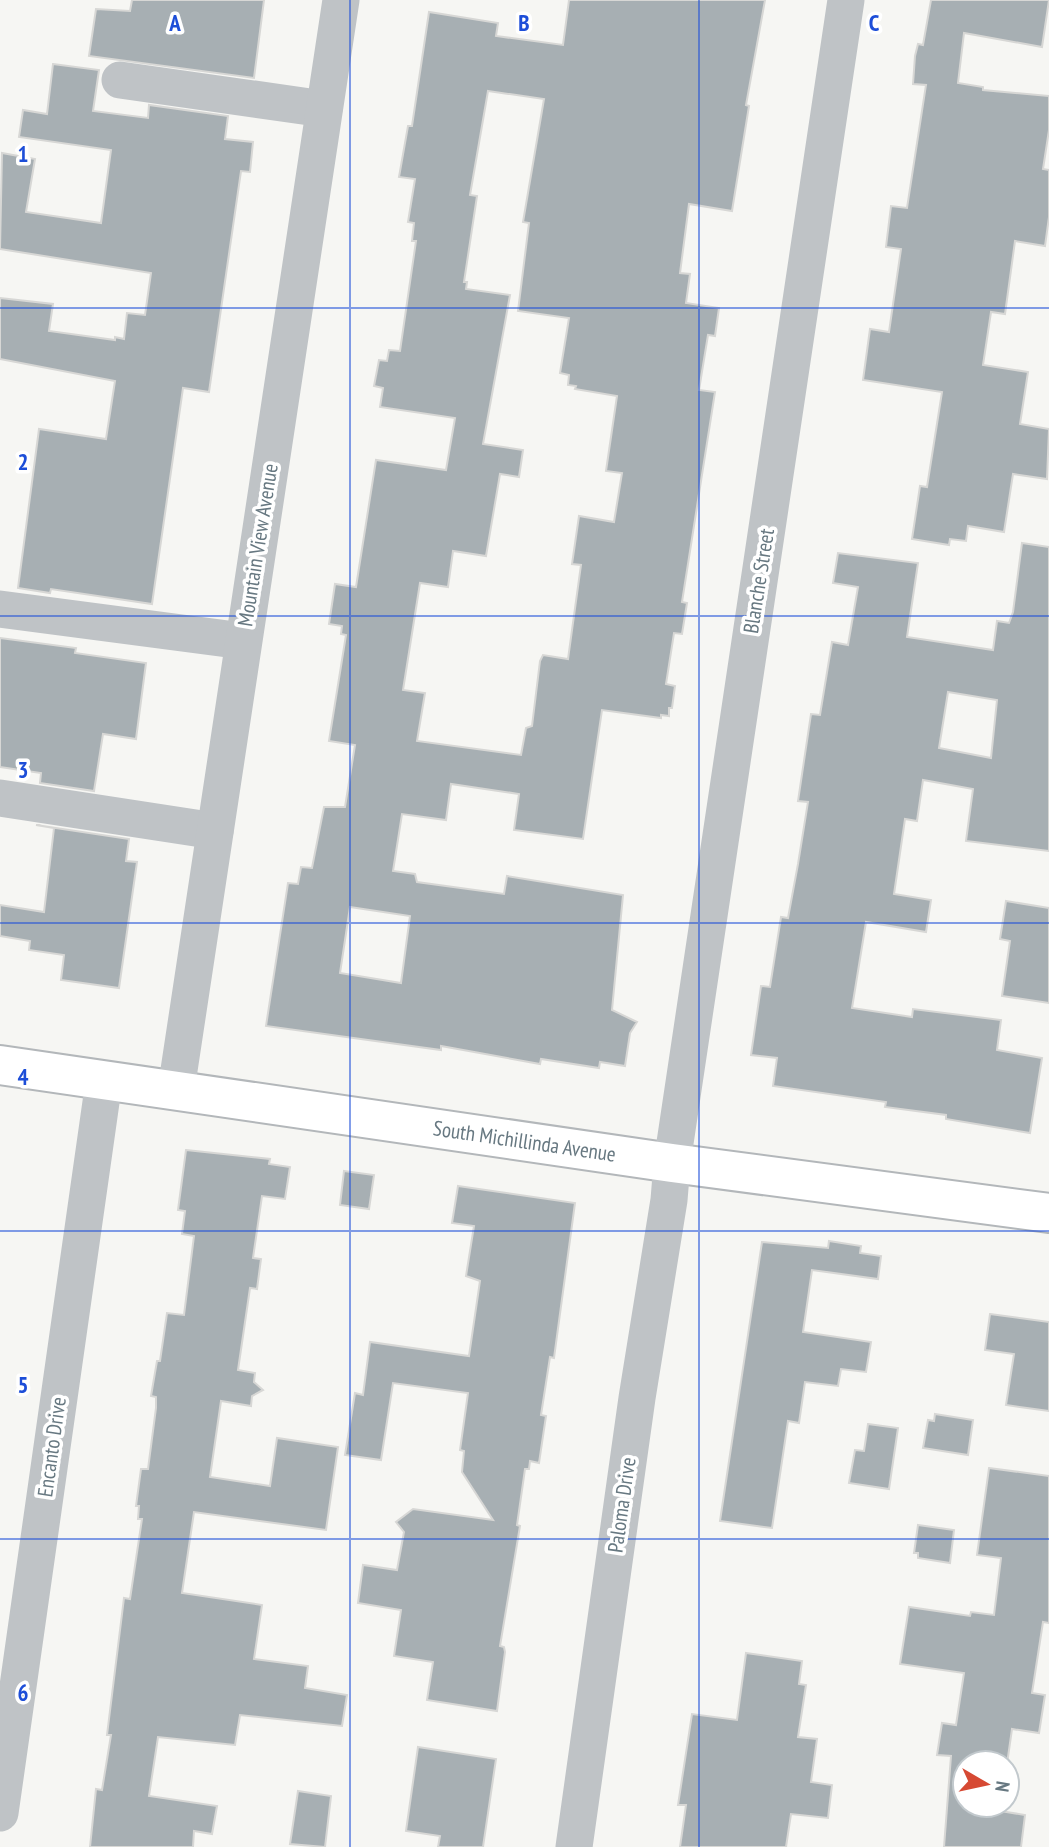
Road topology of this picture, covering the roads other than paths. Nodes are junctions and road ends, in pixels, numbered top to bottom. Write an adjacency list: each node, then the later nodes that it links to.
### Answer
1 (341, 0): 4 (street, Mountain View Avenue)
2 (846, 0): 12 (street, Blanche Street)
3 (120, 80): 4 (street)
4 (324, 109): 6 (street, Mountain View Avenue)
5 (0, 609): 6 (street)
6 (243, 641): 8 (street, Mountain View Avenue)
7 (0, 798): 8 (street)
8 (215, 831): 11 (street, Mountain View Avenue)
9 (0, 1065): 10 (main road, South Michillinda Avenue)
10 (104, 1081): 11 (main road, South Michillinda Avenue); 14 (street, Encanto Drive)
11 (176, 1090): 12 (main road, South Michillinda Avenue)
12 (671, 1163): 13 (main road, South Michillinda Avenue); 15 (street, Paloma Drive)
13 (1049, 1213)
14 (0, 1813)
15 (574, 1847)

